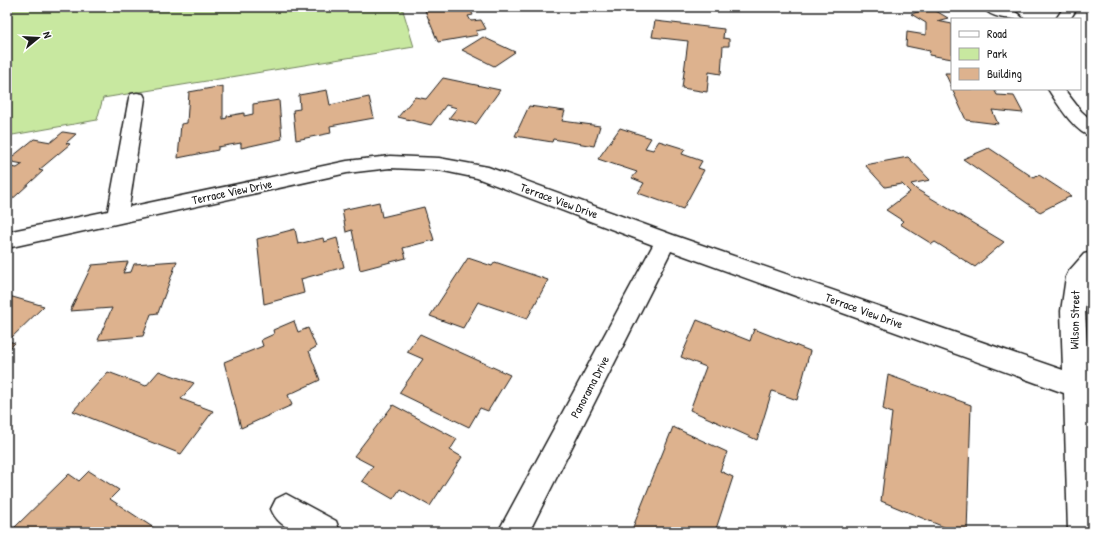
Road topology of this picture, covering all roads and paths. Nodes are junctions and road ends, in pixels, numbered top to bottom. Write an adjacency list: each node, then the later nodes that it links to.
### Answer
1 (990, 7): 3 (street)
2 (1071, 7): 4 (street)
3 (1014, 18)
4 (1063, 18)
5 (1057, 90): 7 (street)
6 (137, 98): 8 (street)
7 (1092, 132)
8 (117, 216): 9 (street, Terrace View Drive); 10 (street, Terrace View Drive)
9 (7, 240)
10 (666, 241): 12 (street, Terrace View Drive); 15 (street, Panorama Drive)
11 (1092, 260): 12 (street, Wilson Street)
12 (1084, 390): 16 (street, Wilson Street)
13 (286, 509): 14 (street)
14 (325, 532)
15 (513, 532)
16 (1083, 532)

